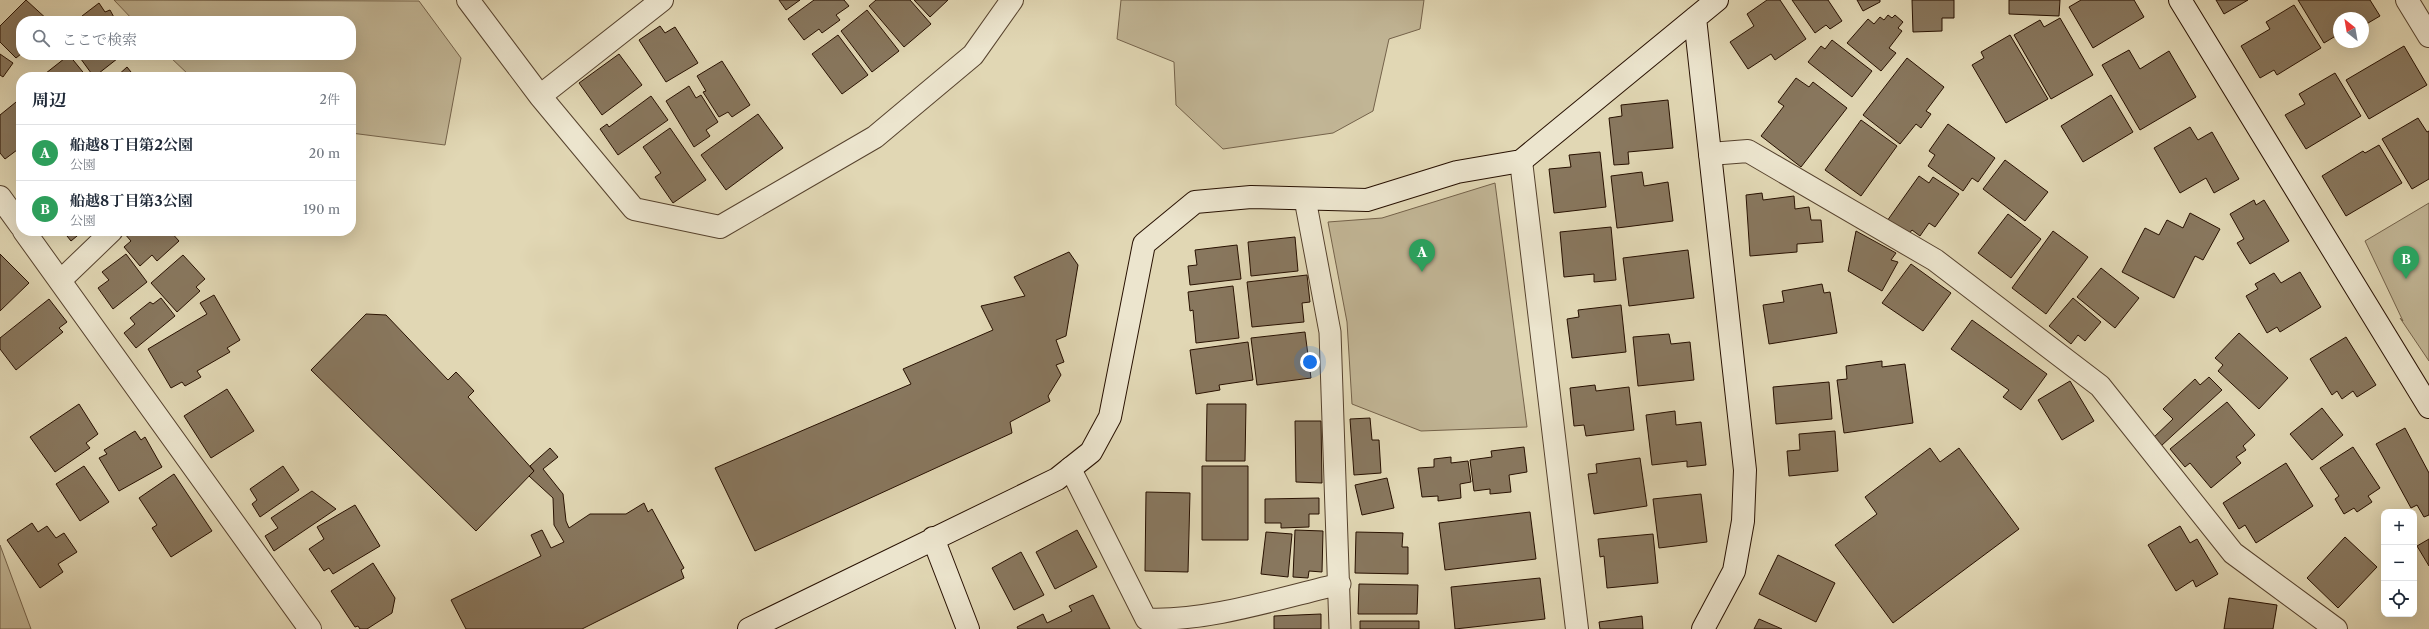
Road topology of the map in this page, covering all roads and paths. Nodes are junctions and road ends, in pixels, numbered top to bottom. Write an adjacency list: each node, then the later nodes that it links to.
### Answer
1 (468, 0): 9 (street)
2 (662, 0): 9 (street)
3 (1012, 0): 9 (street)
4 (1717, 0): 7 (street)
5 (2180, 0): 18 (street)
6 (2407, 0): 8 (street)
7 (1695, 18): 10 (street); 11 (street)
8 (2429, 36)
9 (540, 96)
10 (1710, 154): 28 (street); 29 (street)
11 (1521, 161): 13 (street); 27 (street)
12 (0, 197): 14 (street)
13 (1304, 199): 19 (street); 21 (lane)
14 (16, 216)
15 (30, 236): 17 (street)
16 (107, 236): 17 (lane)
17 (60, 281): 23 (street)
18 (2429, 407)
19 (1070, 468): 20 (street); 22 (lane)
20 (933, 538): 24 (street); 25 (street)
21 (1340, 584): 22 (lane); 26 (lane)
22 (1144, 624)
23 (310, 629)
24 (749, 629)
25 (968, 629)
26 (1340, 629)
27 (1577, 629)
28 (1704, 629)
29 (2336, 629)

